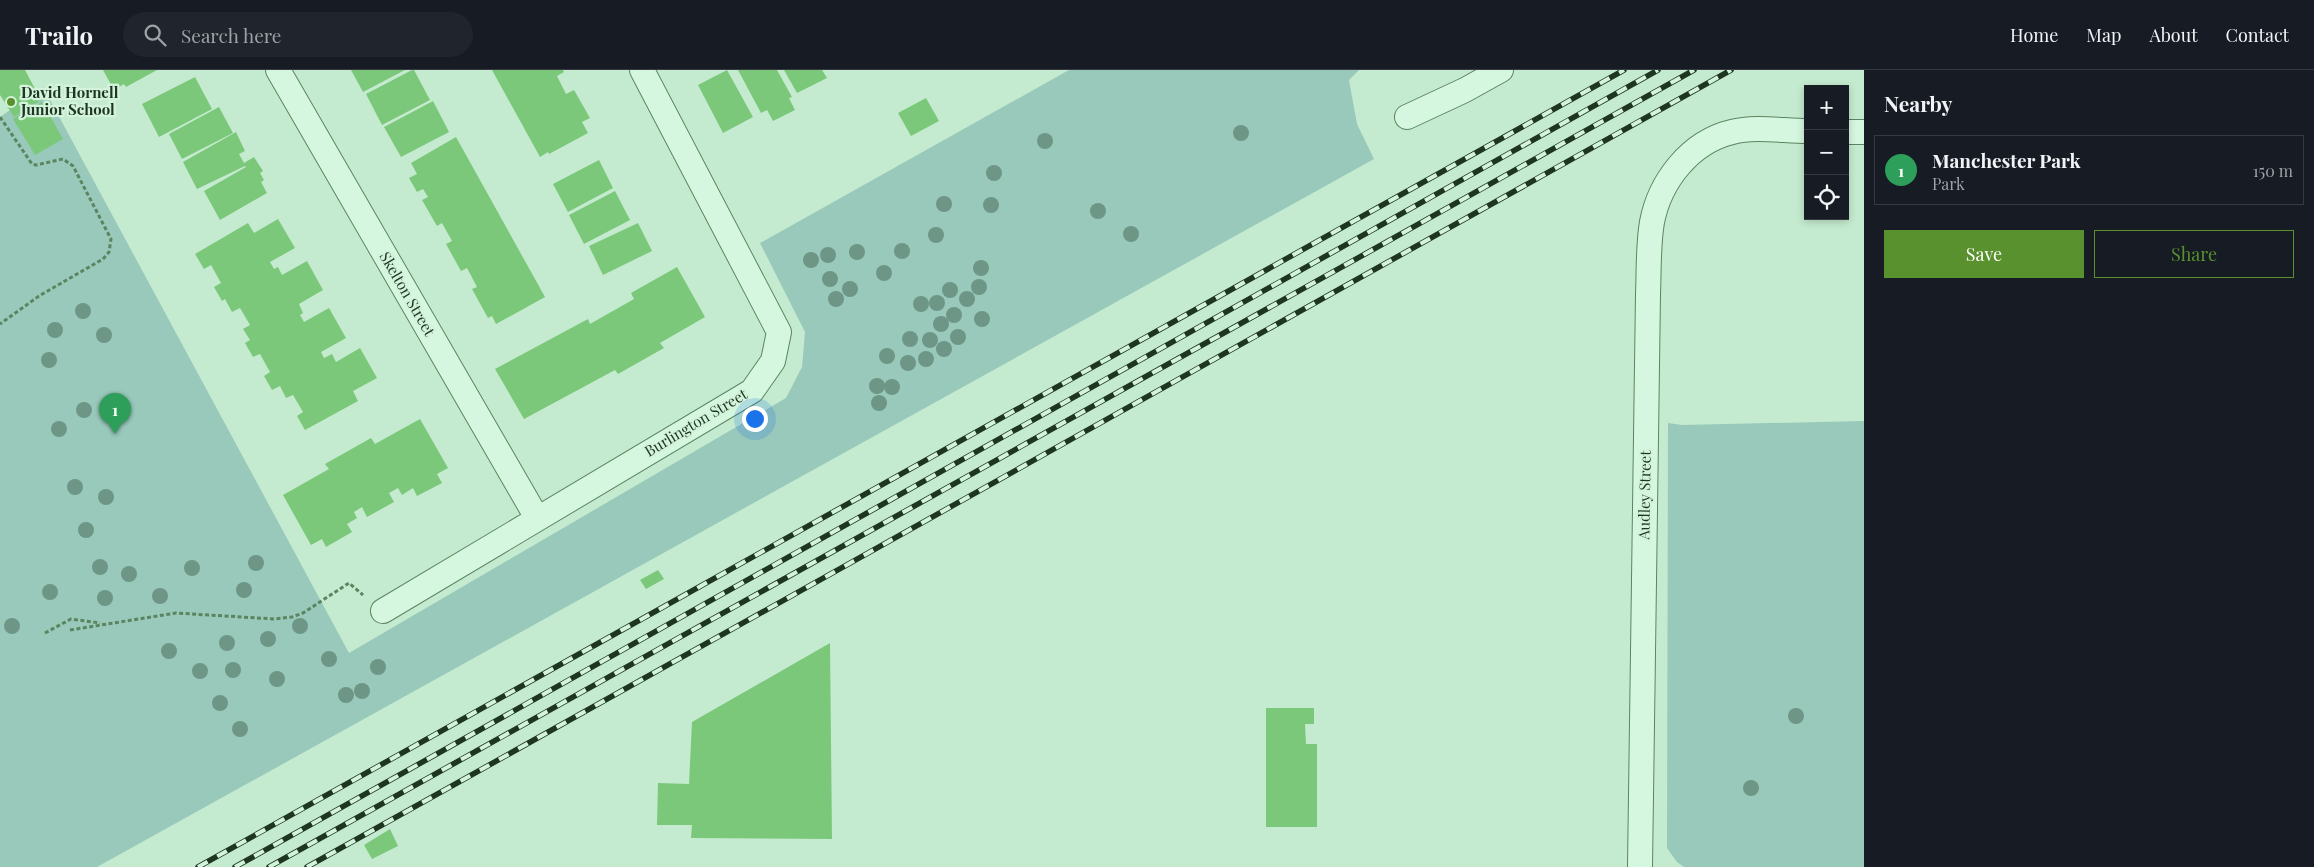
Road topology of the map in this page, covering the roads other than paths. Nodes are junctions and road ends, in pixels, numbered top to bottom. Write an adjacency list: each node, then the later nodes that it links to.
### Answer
1 (278, 70): 8 (street, Skelton Street)
2 (642, 70): 8 (street, Burlington Street)
3 (1501, 70): 4 (street)
4 (1407, 117)
5 (1804, 132): 10 (street, Audley Street)
6 (1849, 132): 7 (street)
7 (1864, 132)
8 (536, 518): 9 (street, Burlington Street)
9 (383, 611)
10 (1640, 867)

